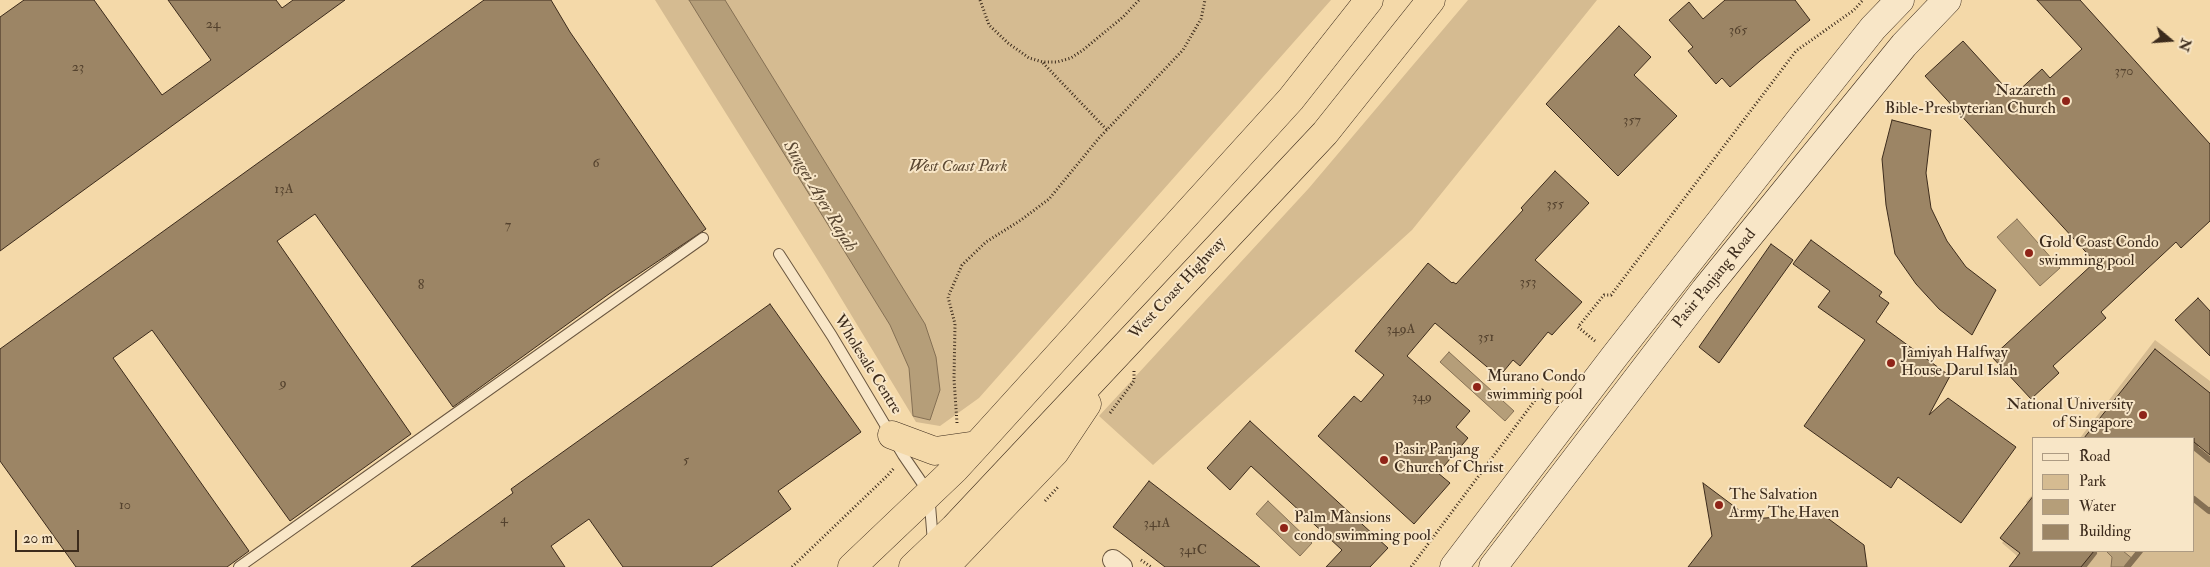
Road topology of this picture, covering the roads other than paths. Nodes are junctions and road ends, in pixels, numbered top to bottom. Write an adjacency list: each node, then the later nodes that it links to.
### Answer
1 (1369, 0): 9 (highway)
2 (1431, 0): 11 (highway, West Coast Highway)
3 (1900, 0): 7 (main road, Pasir Panjang Road)
4 (1948, 0): 7 (main road, Pasir Panjang Road)
5 (703, 238): 12 (lane)
6 (779, 254): 8 (lane, Wholesale Centre)
7 (1625, 368): 15 (main road, Pasir Panjang Road); 16 (main road, Pasir Panjang Road)
8 (898, 445): 9 (highway); 10 (lane, Wholesale Centre)
9 (977, 445): 10 (highway)
10 (929, 493): 11 (lane); 13 (highway)
11 (939, 557): 14 (highway, West Coast Highway)
12 (239, 567)
13 (852, 567)
14 (913, 567)
15 (1454, 567)
16 (1493, 567)

